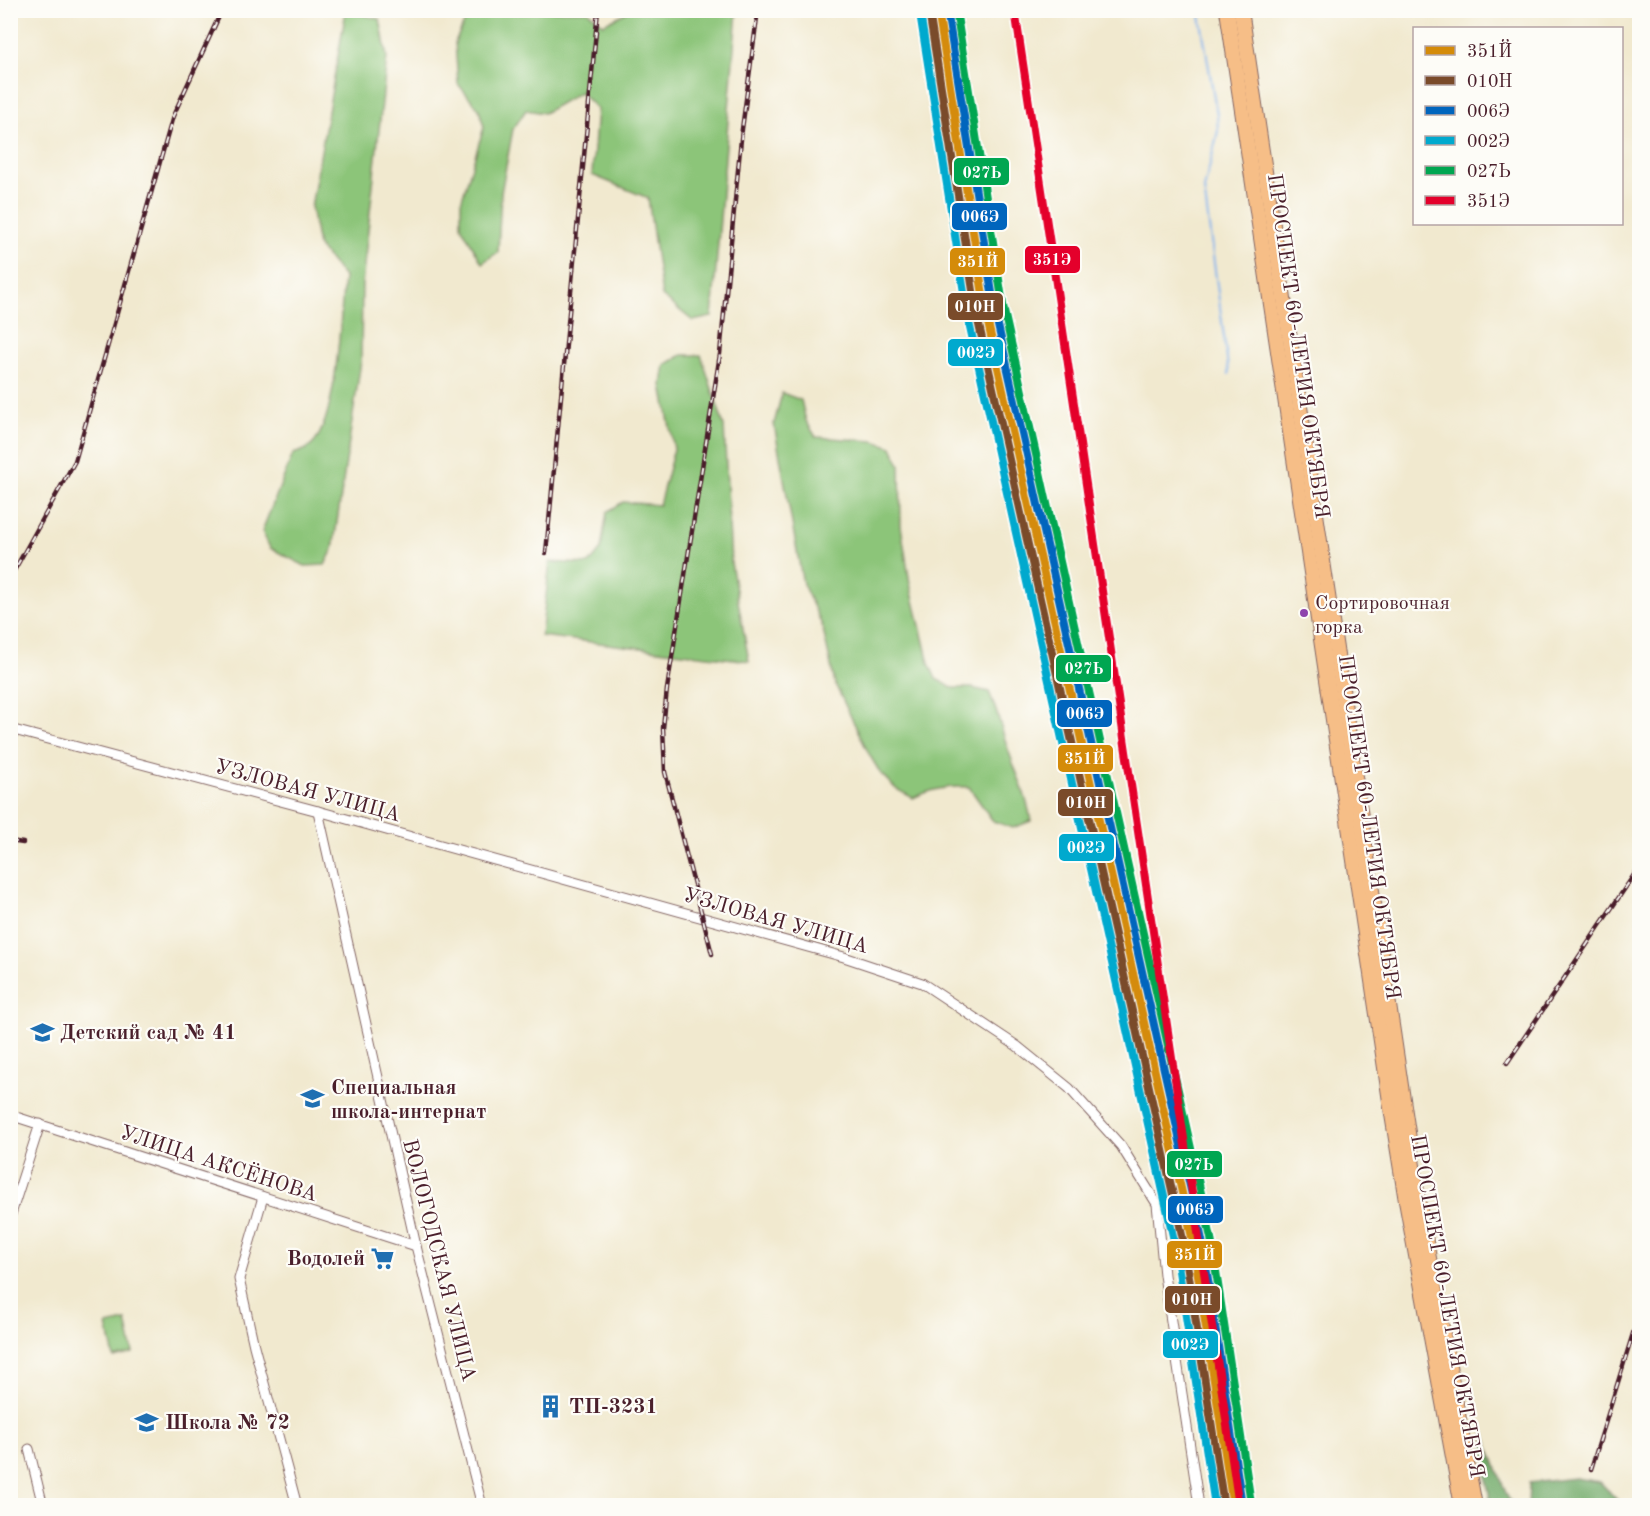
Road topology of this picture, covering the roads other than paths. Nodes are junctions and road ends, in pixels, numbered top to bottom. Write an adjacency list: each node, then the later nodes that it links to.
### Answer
1 (1227, 10): 15 (highway, ПРОСПЕКТ 60-ЛЕТИЯ ОКТЯБРЯ)
2 (1241, 10): 16 (highway, ПРОСПЕКТ 60-ЛЕТИЯ ОКТЯБРЯ)
3 (10, 729): 4 (street, УЗЛОВАЯ УЛИЦА)
4 (318, 811): 9 (street, ВОЛОГОДСКАЯ УЛИЦА); 14 (street, УЗЛОВАЯ УЛИЦА)
5 (10, 1115): 6 (street, УЛИЦА АКСЁНОВА)
6 (39, 1124): 7 (street, УЛИЦА АКСЁНОВА); 8 (street)
7 (264, 1197): 9 (street, УЛИЦА АКСЁНОВА); 12 (street)
8 (10, 1217)
9 (416, 1246): 13 (street, ВОЛОГОДСКАЯ УЛИЦА)
10 (29, 1449): 11 (street)
11 (43, 1506)
12 (297, 1506)
13 (483, 1506)
14 (1199, 1506)
15 (1462, 1506)
16 (1475, 1506)

